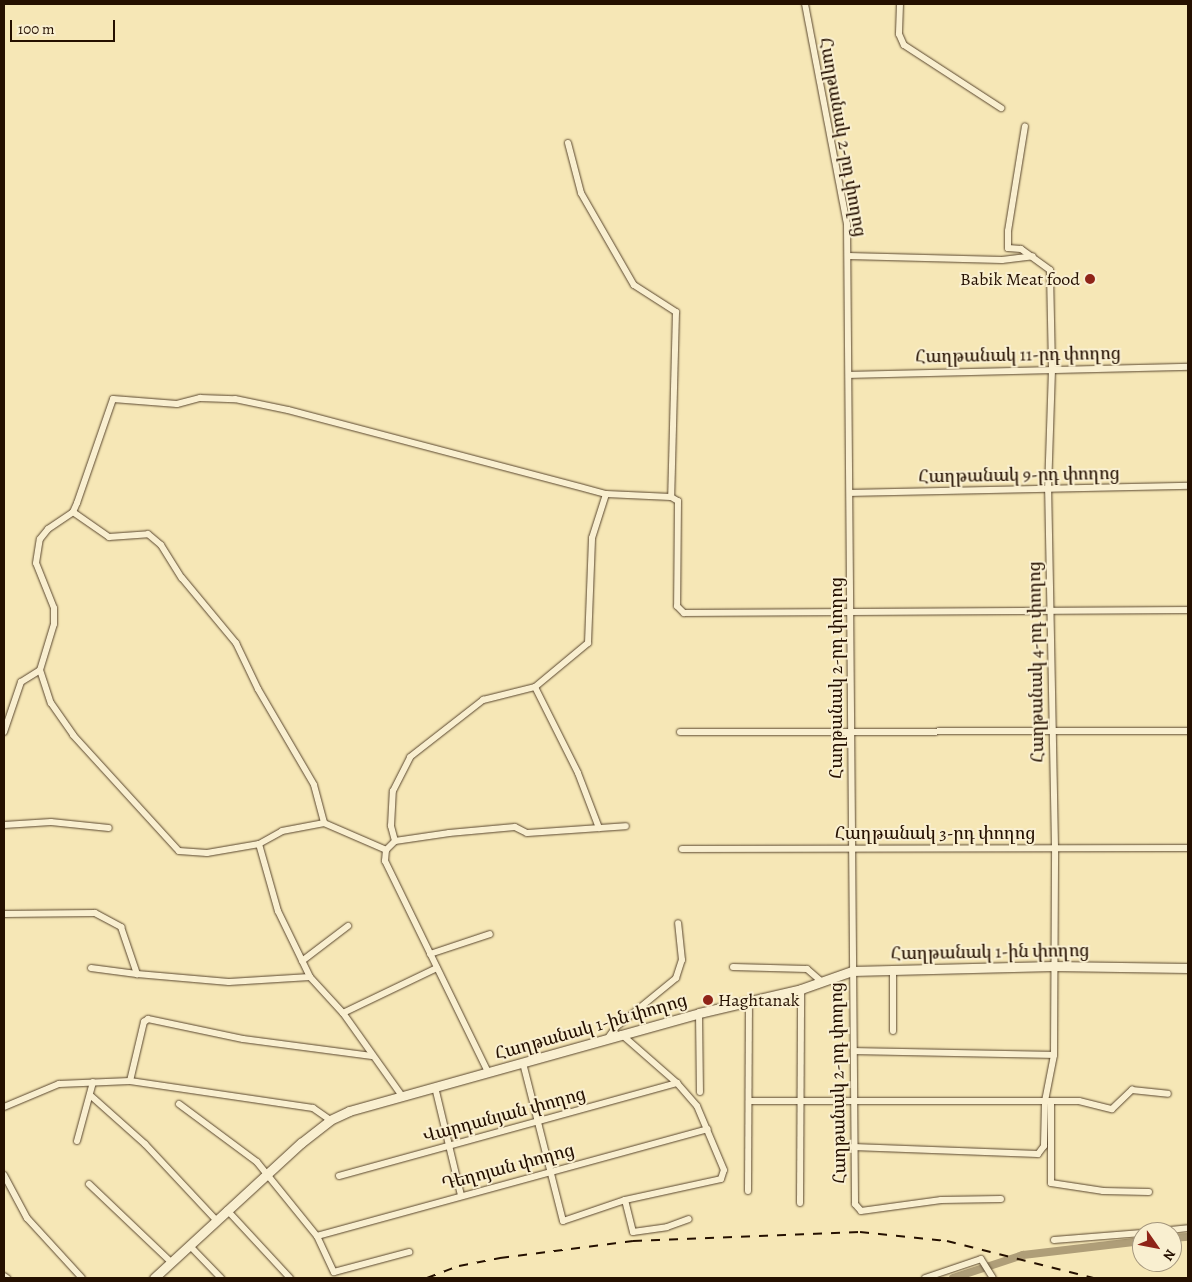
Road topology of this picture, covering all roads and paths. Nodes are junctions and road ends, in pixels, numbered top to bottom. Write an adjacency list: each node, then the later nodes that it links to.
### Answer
1 (805, 4): 6 (street, Հաղթանակ 2-րդ փողոց)
2 (900, 4): 3 (street)
3 (1001, 108)
4 (1025, 126): 7 (street, Հաղթանակ 4-րդ փողոց)
5 (568, 143): 15 (street)
6 (848, 256): 7 (street); 10 (street, Հաղթանակ 2-րդ փողոց)
7 (1033, 256): 9 (street, Հաղթանակ 4-րդ փողոց)
8 (1188, 367): 9 (street, Հաղթանակ 11-րդ փողոց)
9 (1052, 368): 10 (street, Հաղթանակ 11-րդ փողոց); 12 (street, Հաղթանակ 4-րդ փողոց)
10 (849, 375): 13 (street, Հաղթանակ 2-րդ փողոց)
11 (1188, 486): 12 (street, Հաղթանակ 9-րդ փողոց)
12 (1048, 490): 13 (street, Հաղթանակ 9-րդ փողոց); 19 (street, Հաղթանակ 4-րդ փողոց)
13 (850, 493): 18 (street, Հաղթանակ 2-րդ փողոց)
14 (606, 494): 15 (street); 16 (street); 21 (street)
15 (671, 496): 18 (street)
16 (73, 512): 20 (street); 27 (street)
17 (1188, 610): 19 (street)
18 (851, 613): 19 (street); 22 (street, Հաղթանակ 2-րդ փողոց)
19 (1050, 613): 23 (street, Հաղթանակ 4-րդ փողոց)
20 (40, 670): 25 (street); 33 (street)
21 (535, 687): 31 (street); 32 (street)
22 (853, 730): 23 (street); 26 (street); 35 (street, Հաղթանակ 2-րդ փողոց)
23 (1052, 731): 24 (street); 34 (street, Հաղթանակ 4-րդ փողոց)
24 (1188, 731)
25 (4, 732)
26 (680, 732)
27 (324, 823): 33 (street); 38 (street)
28 (4, 825): 30 (street)
29 (626, 826): 31 (street)
30 (109, 828)
31 (599, 828): 32 (street)
32 (395, 841): 38 (street)
33 (259, 844): 44 (street)
34 (1055, 847): 35 (street, Հաղթանակ 3-րդ փողոց); 36 (street, Հաղթանակ 3-րդ փողոց); 45 (street, Հաղթանակ 4-րդ փողոց)
35 (851, 848): 37 (street, Հաղթանակ 3-րդ փողոց); 51 (street, Հաղթանակ 2-րդ փողոց)
36 (1188, 848)
37 (682, 849)
38 (386, 850): 43 (street)
39 (4, 914): 52 (street)
40 (678, 923): 61 (street)
41 (348, 926): 44 (street)
42 (490, 934): 43 (street)
43 (430, 954): 48 (street)
44 (302, 960): 53 (street)
45 (1053, 966): 49 (main road, Հաղթանակ 1-ին փողոց); 50 (main road, Հաղթանակ 1-ին փողոց); 63 (street, Հաղթանակ 4-րդ փողոց)
46 (734, 967): 54 (street)
47 (91, 968): 52 (street)
48 (437, 968): 57 (street); 66 (street)
49 (1188, 968)
50 (893, 970): 51 (main road, Հաղթանակ 1-ին փողոց); 59 (street)
51 (852, 971): 54 (main road, Հաղթանակ 1-ին փողոց); 62 (street, Հաղթանակ 2-րդ փողոց)
52 (137, 974): 53 (street)
53 (310, 977): 57 (street)
54 (821, 980): 55 (main road, Հաղթանակ 1-ին փողոց)
55 (801, 989): 56 (main road, Հաղթանակ 1-ին փողոց); 78 (street)
56 (749, 1001): 58 (main road, Հաղթանակ 1-ին փողոց); 76 (street)
57 (344, 1013): 64 (street)
58 (699, 1013): 60 (main road, Հաղթանակ 1-ին փողոց); 71 (street)
59 (893, 1031)
60 (621, 1034): 61 (main road, Հաղթանակ 1-ին փողոց); 69 (street)
61 (608, 1038): 65 (main road, Հաղթանակ 1-ին փողոց)
62 (854, 1051): 63 (street); 75 (street, Հաղթանակ 2-րդ փողոց)
63 (1054, 1055): 77 (street, Հաղթանակ 4-րդ փողոց)
64 (372, 1056): 67 (street); 74 (street)
65 (523, 1063): 66 (main road, Հաղթանակ 1-ին փողոց); 82 (street)
66 (488, 1072): 70 (main road, Հաղթանակ 1-ին փողոց)
67 (130, 1081): 68 (street); 81 (street)
68 (93, 1082): 73 (street); 80 (street)
69 (677, 1083): 82 (street, Վարդանյան փողոց); 83 (street)
70 (435, 1087): 74 (main road, Հաղթանակ 1-ին փողոց); 85 (street)
71 (700, 1092)
72 (1168, 1094): 77 (street)
73 (90, 1095): 84 (street); 100 (street)
74 (402, 1096): 81 (main road, Հաղթանակ 1-ին փողոց)
75 (852, 1099): 77 (street); 78 (street); 86 (street, Հաղթանակ 2-րդ փողոց)
76 (750, 1101): 78 (street); 92 (street)
77 (1048, 1101): 86 (street); 93 (street)
78 (799, 1102): 97 (street)
79 (179, 1104): 88 (street)
80 (4, 1107)
81 (330, 1120): 88 (main road, Հաղթանակ 1-ին փողոց)
82 (538, 1123): 85 (street, Վարդանյան փողոց); 87 (street)
83 (708, 1129): 87 (street, Դեղոյան փողոց); 96 (street)
84 (77, 1141)
85 (448, 1146): 90 (street, Վարդանյան փողոց); 94 (street)
86 (853, 1147): 95 (street, Հաղթանակ 2-րդ փողոց)
87 (549, 1171): 94 (street, Դեղոյան փողոց); 96 (street)
88 (266, 1173): 98 (main road, Հաղթանակ 1-ին փողոց); 102 (street)
89 (4, 1175): 107 (street)
90 (339, 1176)
91 (89, 1184): 106 (street)
92 (748, 1191)
93 (1149, 1192)
94 (461, 1195): 102 (street, Դեղոյան փողոց)
95 (1001, 1199)
96 (625, 1200): 99 (street)
97 (800, 1203)
98 (227, 1210): 100 (main road, Հաղթանակ 1-ին փողոց); 110 (street)
99 (689, 1219)
100 (216, 1220): 104 (main road, Հաղթանակ 1-ին փողոց)
101 (1132, 1234): 103 (street)
102 (317, 1236): 105 (street)
103 (1054, 1240)
104 (190, 1246): 106 (main road, Հաղթանակ 1-ին փողոց); 109 (street)
105 (409, 1252)
106 (171, 1262): 108 (main road, Հաղթանակ 1-ին փողոց)
107 (82, 1278)
108 (154, 1278)
109 (221, 1278)
110 (290, 1278)
111 (925, 1278): 112 (street)
112 (993, 1278)

